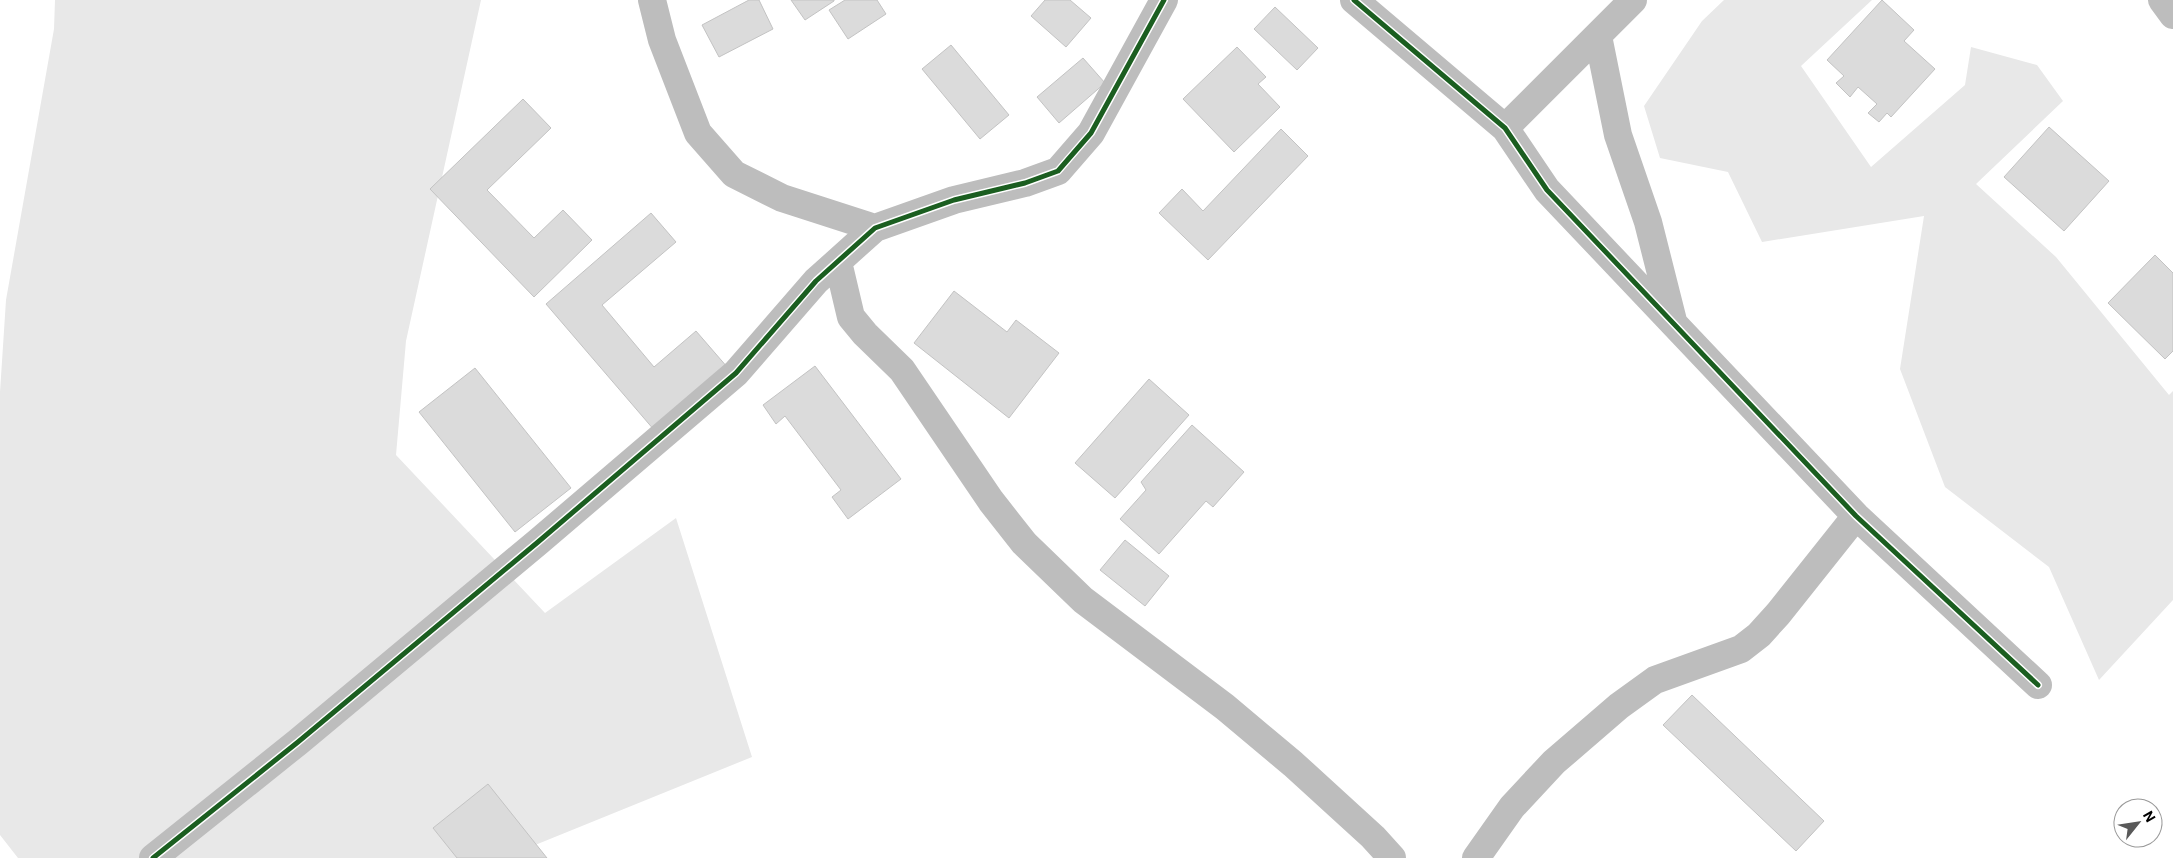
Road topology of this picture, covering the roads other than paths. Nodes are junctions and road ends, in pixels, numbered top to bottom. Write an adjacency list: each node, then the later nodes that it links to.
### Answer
1 (652, 0): 9 (street)
2 (1164, 0): 9 (street)
3 (1354, 0): 8 (street)
4 (1634, 0): 7 (street)
5 (2162, 0): 6 (street)
6 (2173, 15)
7 (1598, 36): 8 (street); 11 (street)
8 (1505, 128): 11 (street)
9 (875, 228): 10 (street)
10 (838, 262): 14 (street); 15 (street)
11 (1673, 323): 12 (street)
12 (1856, 516): 13 (street); 16 (street)
13 (2038, 685)
14 (154, 858)
15 (1392, 858)
16 (1476, 858)

